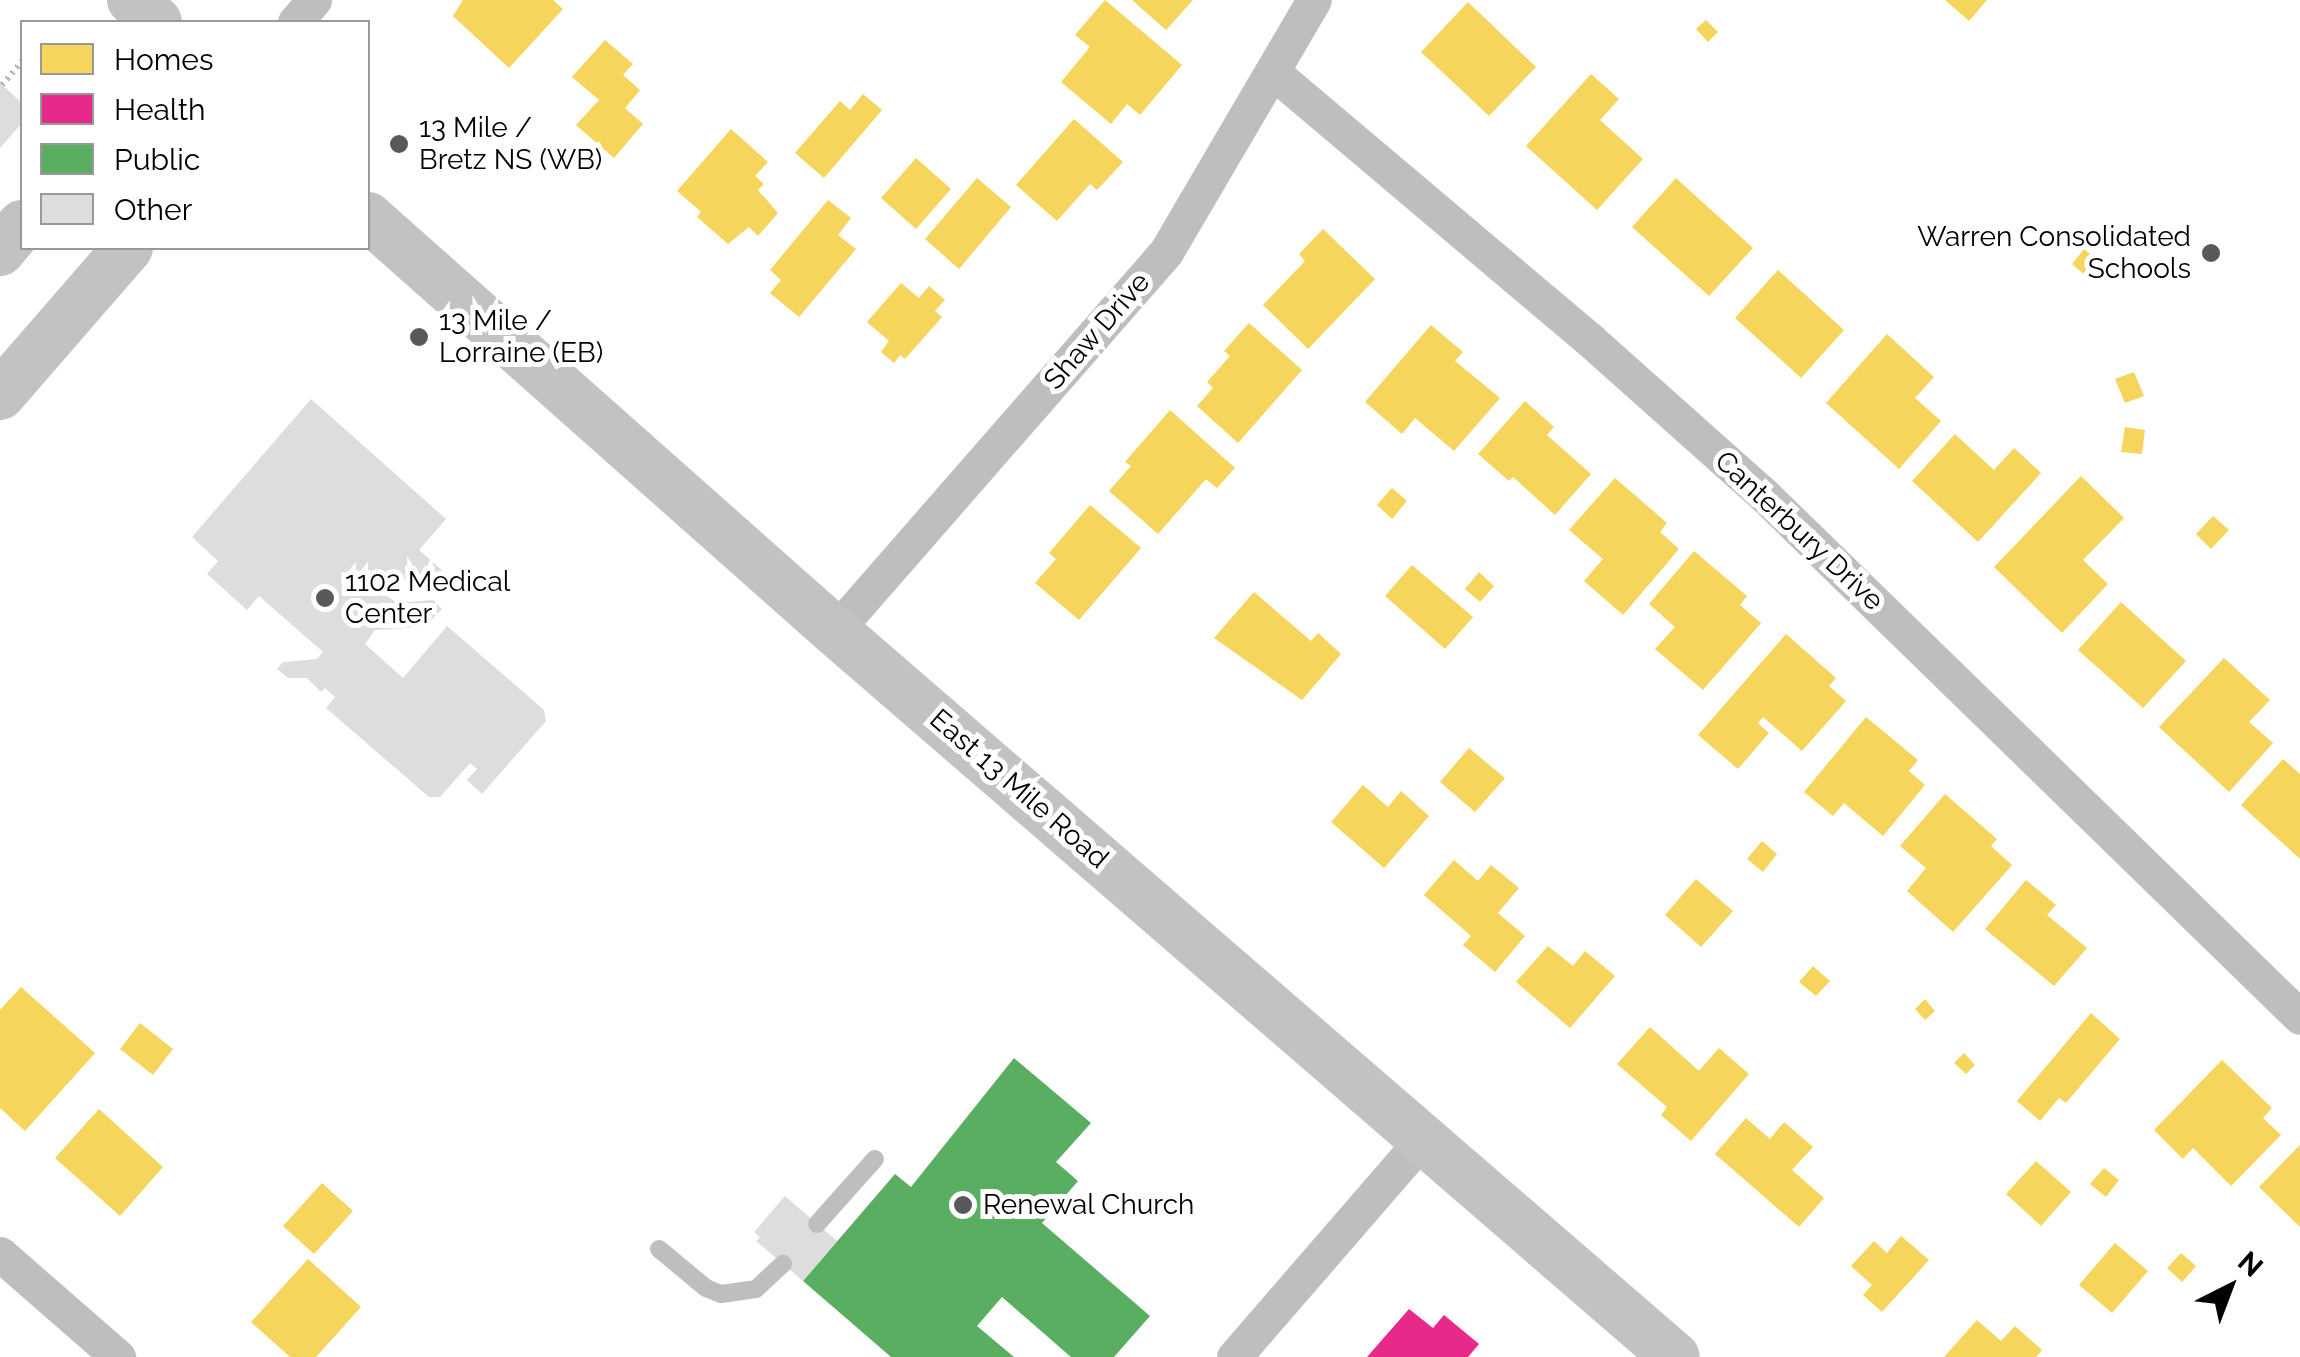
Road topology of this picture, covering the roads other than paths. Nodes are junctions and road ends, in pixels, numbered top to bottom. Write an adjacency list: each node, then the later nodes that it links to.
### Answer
1 (132, 0): 4 (main road)
2 (314, 0): 5 (street)
3 (1314, 0): 6 (street, Shaw Drive)
4 (156, 20)
5 (297, 20)
6 (1274, 73): 12 (street, Shaw Drive); 13 (street, Canterbury Drive)
7 (370, 219): 12 (main road, East 13 Mile Road)
8 (20, 227): 10 (main road)
9 (126, 250): 11 (main road)
10 (0, 252)
11 (0, 395)
12 (835, 631): 14 (main road, East 13 Mile Road)
13 (2300, 1017)
14 (1424, 1138): 21 (street); 22 (main road, East 13 Mile Road)
15 (875, 1158): 16 (lane)
16 (818, 1224)
17 (659, 1248): 19 (lane)
18 (0, 1254): 20 (street)
19 (783, 1264)
20 (118, 1357)
21 (1234, 1357)
22 (1675, 1357)

